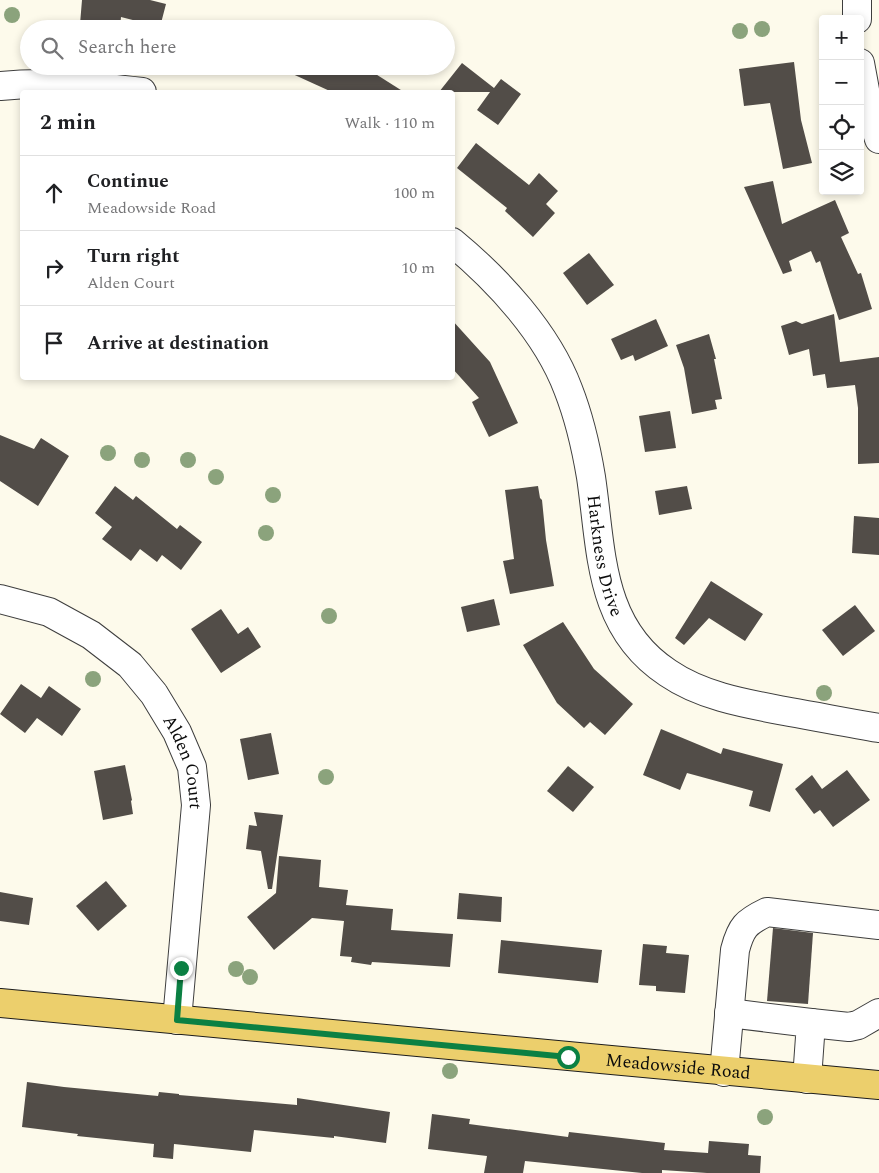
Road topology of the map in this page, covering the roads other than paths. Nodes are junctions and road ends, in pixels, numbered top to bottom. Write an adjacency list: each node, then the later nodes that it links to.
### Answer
1 (857, 0): 2 (street)
2 (856, 15)
3 (864, 82): 6 (street)
4 (0, 86): 5 (street)
5 (127, 90)
6 (879, 139)
7 (455, 244): 9 (street, Harkness Drive)
8 (0, 600): 14 (street, Alden Court)
9 (879, 728)
10 (879, 925): 12 (street)
11 (0, 1003): 14 (main road, Meadowside Road)
12 (729, 1013): 15 (street); 16 (street)
13 (879, 1013): 15 (street)
14 (177, 1020): 16 (main road, Meadowside Road)
15 (811, 1023): 17 (street)
16 (724, 1072): 17 (main road, Meadowside Road)
17 (808, 1079): 18 (main road, Meadowside Road)
18 (879, 1085)

